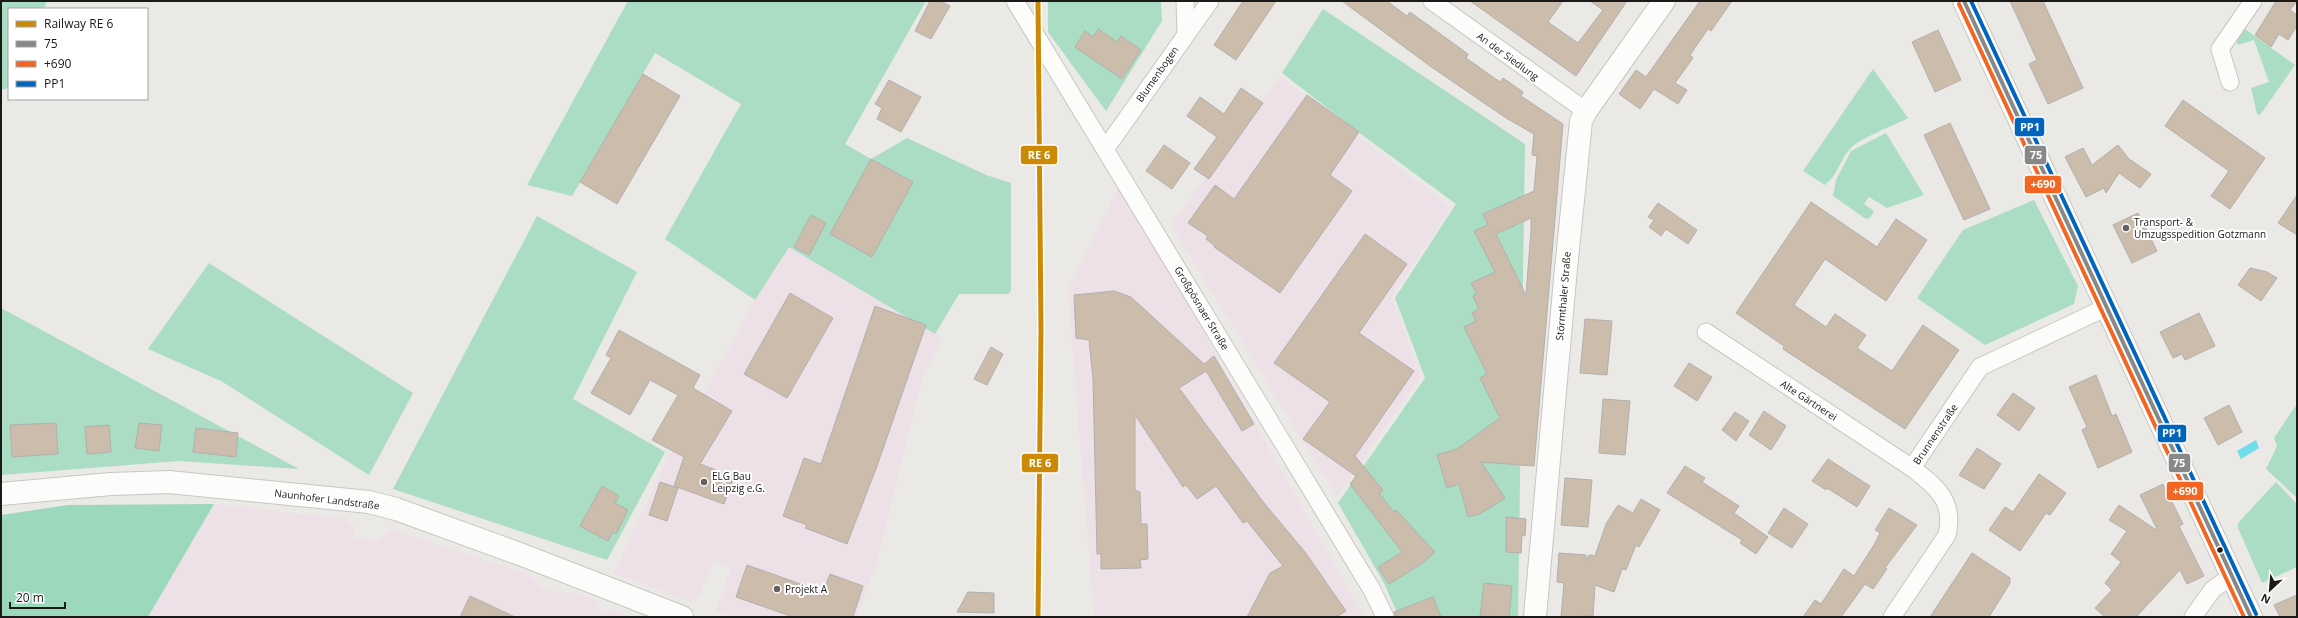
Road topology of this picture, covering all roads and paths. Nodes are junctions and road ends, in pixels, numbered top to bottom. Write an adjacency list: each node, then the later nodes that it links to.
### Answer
1 (1014, 1): 11 (street, Großpösnaer Straße)
2 (1185, 1): 8 (street)
3 (1210, 1): 8 (street, Blumenbogen)
4 (1432, 1): 10 (street, An der Siedlung)
5 (1664, 1): 10 (street, Störmthaler Straße)
6 (1964, 1): 12 (street)
7 (2254, 1): 9 (street)
8 (1186, 33): 11 (street, Blumenbogen)
9 (2230, 82)
10 (1586, 111): 19 (street, Störmthaler Straße)
11 (1106, 148): 18 (street, Großpösnaer Straße)
12 (2107, 307): 14 (street, Brunnenstraße); 16 (street)
13 (1706, 332): 14 (street, Alte Gärtnerei)
14 (1912, 468): 20 (street, Brunnenstraße)
15 (1, 494): 17 (street, Naunhofer Landstraße)
16 (2232, 576): 21 (street); 22 (street)
17 (682, 617)
18 (1385, 617)
19 (1535, 617)
20 (1892, 617)
21 (2193, 617)
22 (2251, 617)

